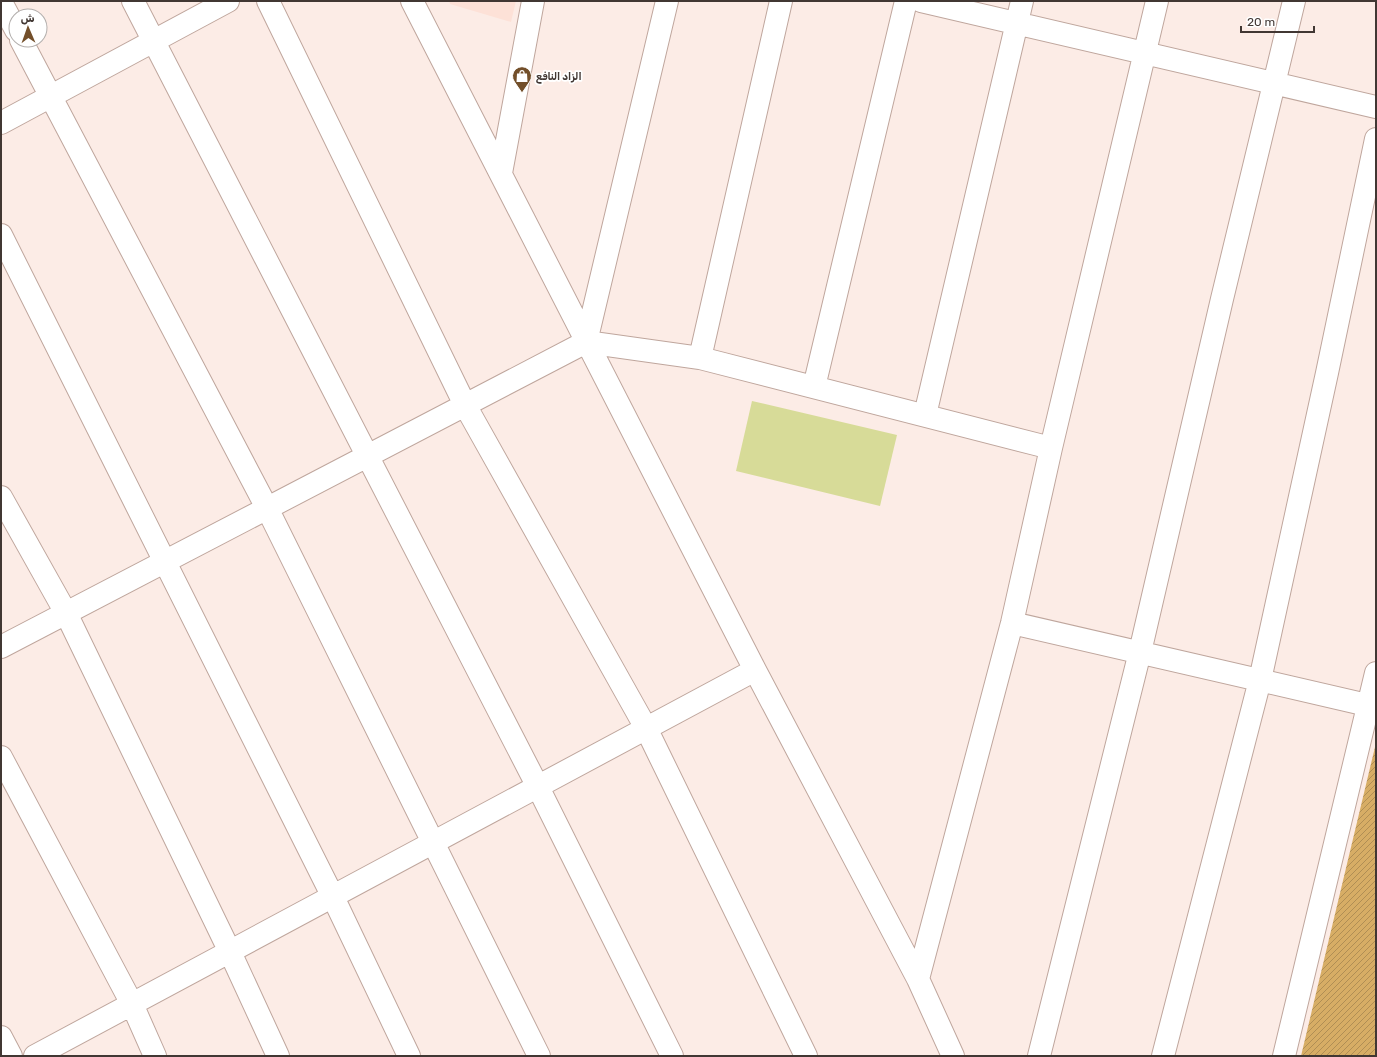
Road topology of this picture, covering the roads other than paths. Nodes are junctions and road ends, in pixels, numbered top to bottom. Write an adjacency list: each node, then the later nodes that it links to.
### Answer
1 (133, 1): 16 (street)
2 (228, 1): 16 (street)
3 (268, 1): 29 (street)
4 (412, 1): 24 (street)
5 (533, 1): 24 (street)
6 (667, 1): 26 (street)
7 (781, 1): 27 (street)
8 (906, 1): 28 (street)
9 (921, 1): 15 (street)
10 (1022, 1): 15 (street)
11 (1157, 1): 18 (street)
12 (1294, 1): 19 (street)
13 (1, 2): 14 (street)
14 (8, 15)
15 (1017, 24): 18 (street); 30 (street)
16 (153, 41): 20 (street); 32 (street)
17 (25, 48): 20 (street)
18 (1145, 53): 19 (street); 31 (street)
19 (1273, 83): 21 (street); 39 (street)
20 (52, 96): 22 (street); 34 (street)
21 (1376, 107)
22 (1, 123)
23 (1376, 139): 42 (street)
24 (501, 173): 26 (street)
25 (1, 235): 35 (street)
26 (586, 342): 27 (street); 29 (street); 40 (street)
27 (700, 358): 28 (street)
28 (814, 387): 30 (street)
29 (465, 405): 32 (street); 44 (street)
30 (925, 416): 31 (street)
31 (1050, 448): 37 (street)
32 (367, 456): 34 (street); 46 (street)
33 (1, 497): 36 (street)
34 (267, 508): 35 (street); 47 (street)
35 (165, 561): 36 (street); 48 (street)
36 (66, 613): 38 (street); 49 (street)
37 (1012, 623): 39 (street); 50 (street)
38 (1, 647)
39 (1140, 652): 42 (street); 62 (street)
40 (755, 670): 44 (street); 50 (street)
41 (1376, 673): 43 (street)
42 (1260, 680): 43 (street); 63 (street)
43 (1372, 706): 64 (street)
44 (646, 728): 46 (street); 60 (street)
45 (1, 757): 51 (street)
46 (538, 786): 47 (street); 59 (street)
47 (432, 843): 48 (street); 58 (street)
48 (332, 897): 49 (street); 57 (street)
49 (230, 952): 51 (street); 56 (street)
50 (918, 979): 61 (street)
51 (132, 1004): 54 (street); 55 (street)
52 (1, 1037): 53 (street)
53 (11, 1056)
54 (35, 1056)
55 (155, 1056)
56 (278, 1056)
57 (409, 1056)
58 (539, 1056)
59 (672, 1056)
60 (806, 1056)
61 (953, 1056)
62 (1039, 1056)
63 (1163, 1056)
64 (1284, 1056)

